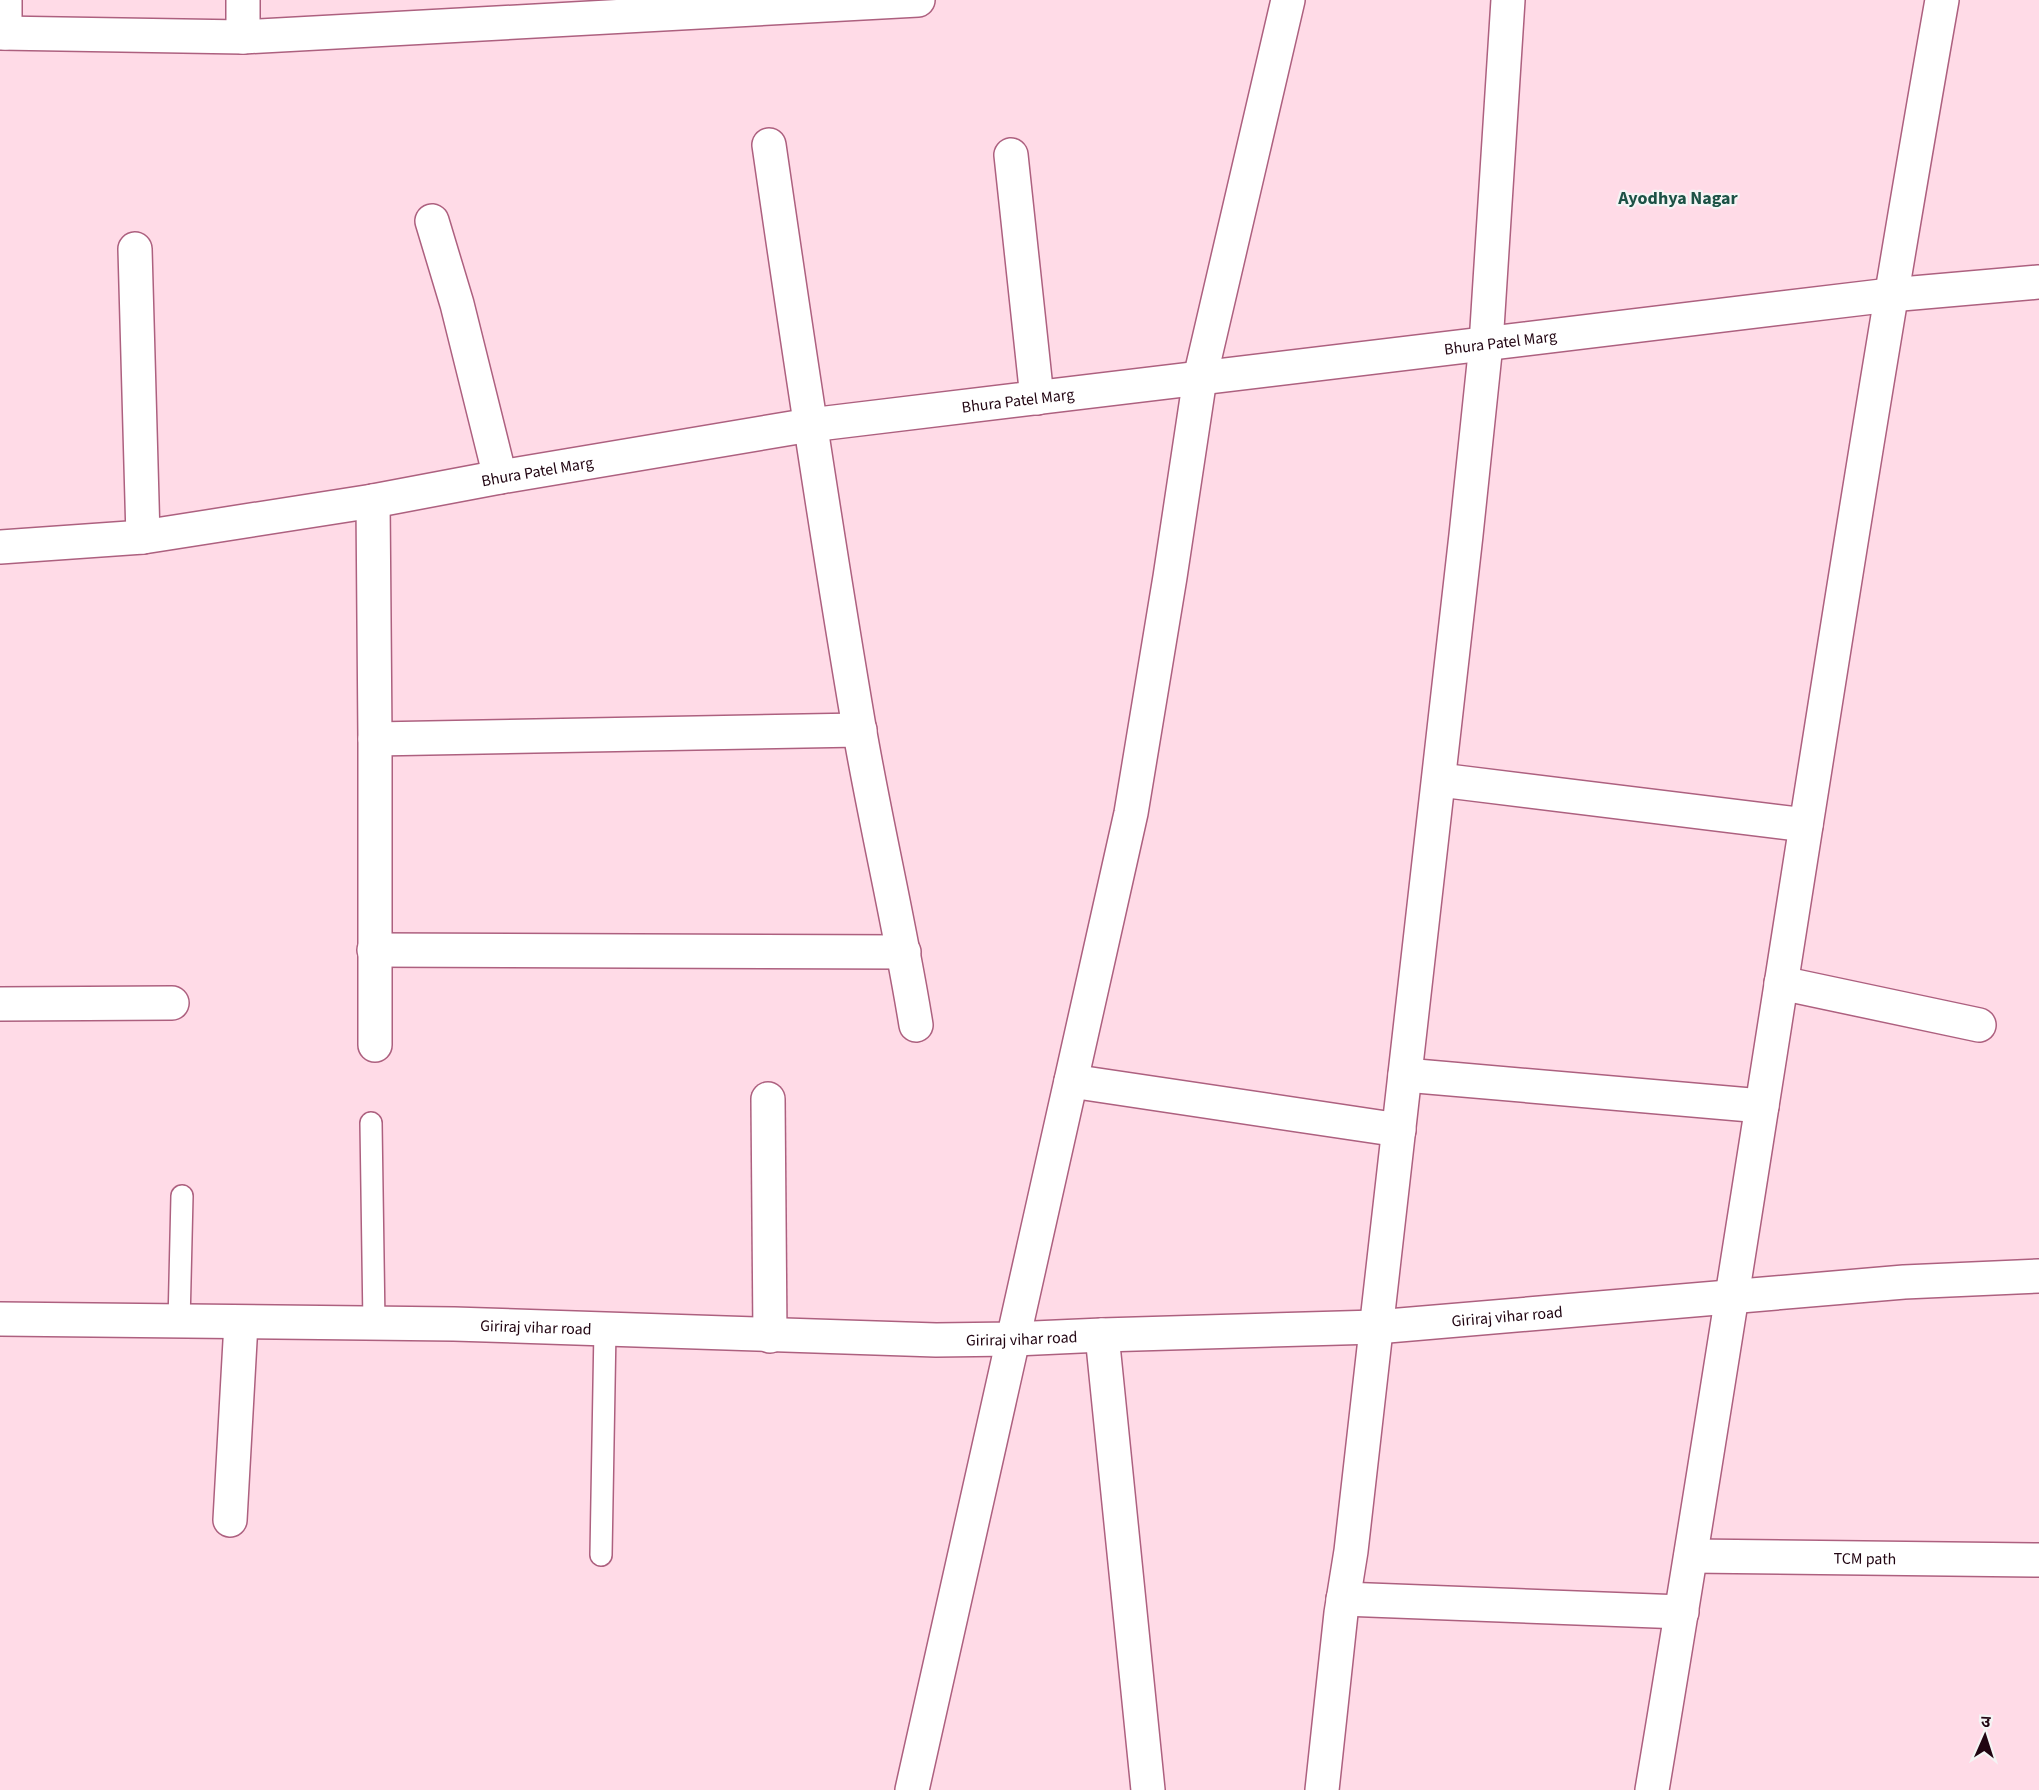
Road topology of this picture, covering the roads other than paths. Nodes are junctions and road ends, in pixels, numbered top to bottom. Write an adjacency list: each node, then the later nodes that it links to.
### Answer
1 (5, 0): 8 (street)
2 (243, 0): 9 (street)
3 (1288, 0): 17 (street)
4 (1508, 0): 16 (street)
5 (1942, 0): 15 (street)
6 (899, 1): 7 (street)
7 (598, 9): 9 (street)
8 (2, 33): 9 (street)
9 (243, 37)
10 (769, 145): 19 (street)
11 (1011, 155): 18 (street)
12 (432, 221): 20 (street)
13 (135, 249): 22 (street)
14 (2039, 282): 15 (street, Bhura Patel Marg)
15 (1890, 295): 16 (street, Bhura Patel Marg); 27 (street)
16 (1486, 344): 17 (street, Bhura Patel Marg); 26 (street)
17 (1200, 378): 18 (street, Bhura Patel Marg); 37 (street)
18 (1036, 398): 19 (street, Bhura Patel Marg)
19 (810, 425): 20 (street, Bhura Patel Marg); 24 (street)
20 (500, 477): 21 (street, Bhura Patel Marg)
21 (373, 501): 22 (street, Bhura Patel Marg); 25 (street)
22 (143, 537): 23 (street, Bhura Patel Marg)
23 (0, 548)
24 (860, 730): 25 (street); 29 (street)
25 (375, 739): 28 (street)
26 (1440, 780): 27 (street); 36 (street)
27 (1806, 825): 30 (street)
28 (374, 950): 29 (street); 35 (street)
29 (904, 952): 33 (street)
30 (1781, 984): 34 (street); 39 (street)
31 (172, 1003): 32 (street)
32 (0, 1004)
33 (916, 1025)
34 (1979, 1025)
35 (375, 1045)
36 (1405, 1075): 39 (street); 41 (street)
37 (1071, 1081): 41 (street); 53 (street)
38 (768, 1099): 51 (street)
39 (1762, 1106): 44 (street)
40 (371, 1123): 48 (lane)
41 (1399, 1130): 49 (street)
42 (182, 1196): 46 (lane)
43 (2039, 1276): 44 (street, Giriraj vihar road)
44 (1731, 1297): 49 (street, Giriraj vihar road); 56 (street)
45 (0, 1319): 46 (street, Giriraj vihar road)
46 (179, 1323): 47 (street, Giriraj vihar road)
47 (241, 1323): 48 (street, Giriraj vihar road); 54 (street)
48 (374, 1324): 50 (street, Giriraj vihar road)
49 (1376, 1327): 52 (street, Giriraj vihar road); 58 (street)
50 (605, 1329): 51 (street, Giriraj vihar road); 55 (lane)
51 (770, 1335): 53 (street, Giriraj vihar road)
52 (1102, 1335): 53 (street, Giriraj vihar road); 61 (street)
53 (1013, 1340): 60 (street)
54 (230, 1520)
55 (601, 1555)
56 (1691, 1556): 57 (street, TCM path); 59 (street)
57 (2039, 1560)
58 (1343, 1599): 59 (street); 62 (street)
59 (1682, 1612): 63 (street)
60 (912, 1790)
61 (1148, 1790)
62 (1322, 1790)
63 (1652, 1790)

